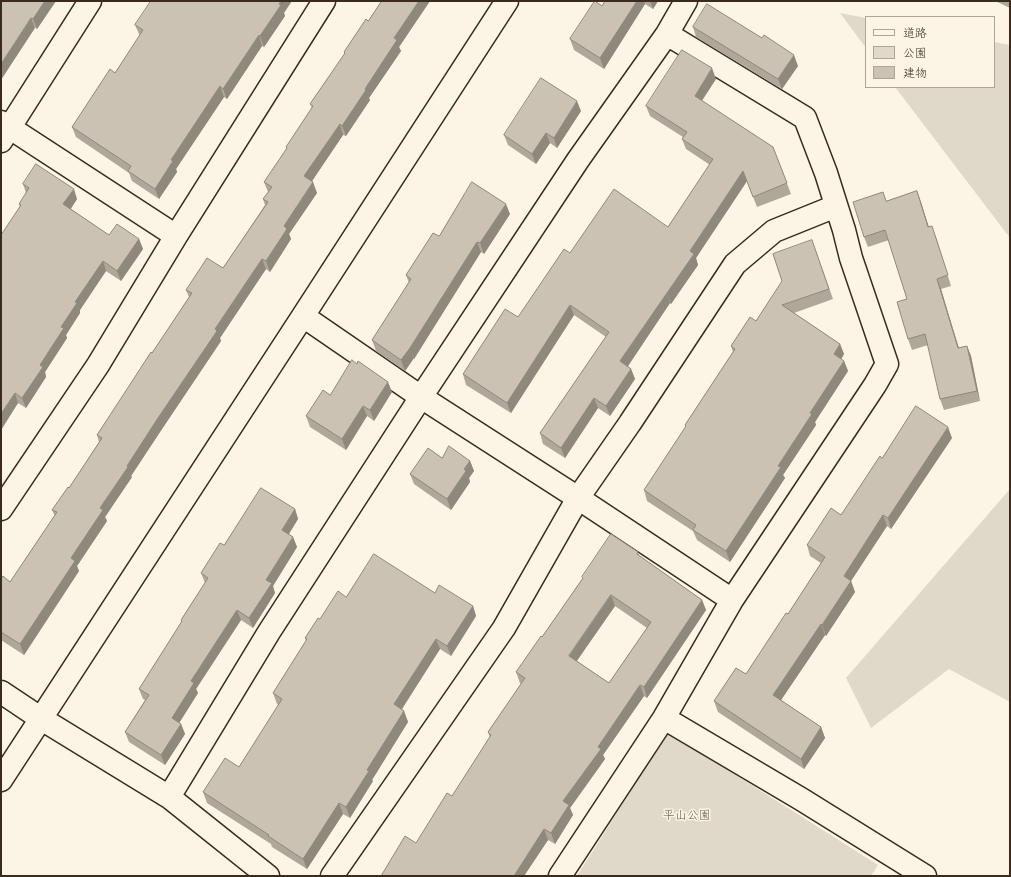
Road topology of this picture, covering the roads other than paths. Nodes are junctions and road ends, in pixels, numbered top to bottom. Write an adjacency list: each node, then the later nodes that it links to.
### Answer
1 (90, 1): 6 (street)
2 (324, 1): 8 (street)
3 (507, 1): 9 (street)
4 (686, 1): 5 (street)
5 (667, 34): 7 (street); 10 (street)
6 (4, 130): 8 (street)
7 (836, 206): 11 (street); 13 (street)
8 (176, 236): 12 (street)
9 (303, 316): 10 (street); 15 (street)
10 (421, 397): 11 (street); 18 (street)
11 (578, 498): 13 (street); 21 (street)
12 (1, 509)
13 (732, 600): 16 (street)
14 (1, 692): 15 (street)
15 (40, 718): 17 (street); 18 (street)
16 (664, 718): 19 (street); 22 (street)
17 (1, 780)
18 (169, 798): 20 (street)
19 (896, 868): 23 (street)
20 (268, 876)
21 (332, 876)
22 (560, 876)
23 (925, 876)

